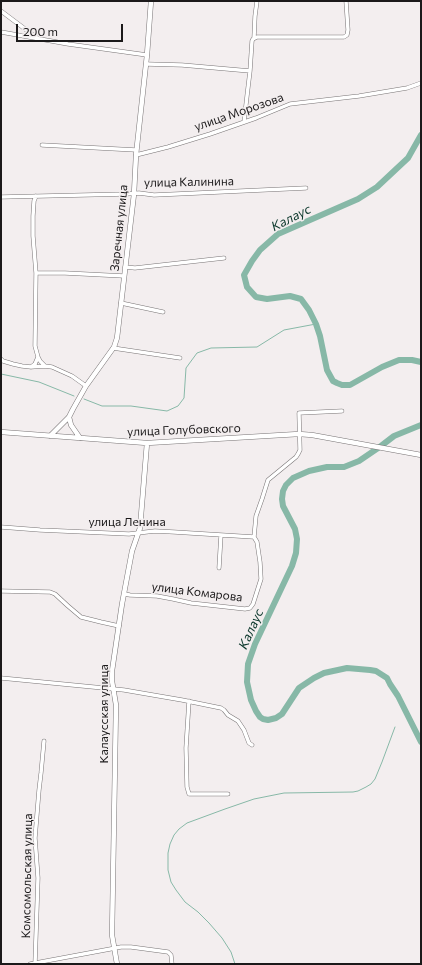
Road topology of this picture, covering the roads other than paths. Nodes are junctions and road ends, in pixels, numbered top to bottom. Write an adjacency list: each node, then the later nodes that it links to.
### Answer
1 (152, 1): 8 (street, Заречная улица)
2 (258, 1): 7 (street)
3 (346, 1): 7 (street)
4 (1, 11): 6 (street)
5 (1, 32): 6 (street)
6 (39, 39): 8 (street)
7 (253, 40): 10 (street)
8 (147, 55): 9 (street, Заречная улица)
9 (146, 64): 10 (street); 15 (street, Заречная улица)
10 (250, 71): 13 (street)
11 (421, 79): 12 (street)
12 (420, 84): 13 (street, улица Морозова)
13 (244, 122): 15 (street, улица Морозова)
14 (42, 145): 15 (street, улица Морозова)
15 (136, 152): 17 (street, Заречная улица)
16 (306, 188): 17 (street, улица Калинина)
17 (134, 194): 18 (street, улица Калинина); 21 (street, Заречная улица)
18 (36, 196): 19 (street, улица Калинина); 22 (street)
19 (1, 197)
20 (224, 258): 21 (street)
21 (125, 267): 23 (street, Заречная улица)
22 (36, 273): 23 (street); 27 (street)
23 (124, 276): 24 (street, Заречная улица)
24 (121, 303): 25 (street); 26 (street, Заречная улица)
25 (163, 312)
26 (113, 348): 28 (street); 32 (street, Заречная улица)
27 (38, 357): 30 (street); 31 (street)
28 (180, 358)
29 (1, 359): 31 (street)
30 (45, 366): 31 (street); 32 (street)
31 (32, 367)
32 (86, 386): 34 (street, Заречная улица)
33 (342, 411): 36 (street, улица Комарова)
34 (69, 417): 37 (street, Заречная улица); 38 (street)
35 (1, 432): 37 (street, улица Голубовского)
36 (299, 434): 39 (street, улица Голубовского); 40 (street, улица Голубовского); 44 (street, улица Комарова)
37 (50, 436): 38 (street, улица Голубовского)
38 (80, 438): 39 (street, улица Голубовского)
39 (147, 443): 42 (street, Калаусская улица)
40 (421, 454)
41 (1, 527): 42 (street, улица Ленина)
42 (138, 534): 43 (street, улица Ленина); 47 (street, Калаусская улица)
43 (221, 535): 44 (street, улица Ленина); 45 (street)
44 (254, 538): 47 (street, улица Комарова)
45 (219, 568)
46 (1, 591): 48 (street)
47 (124, 594): 48 (street, Калаусская улица)
48 (119, 626): 50 (street, Калаусская улица)
49 (1, 678): 50 (street)
50 (114, 689): 51 (street); 55 (street, Калаусская улица)
51 (189, 701): 53 (street); 54 (street)
52 (44, 741): 57 (street, Комсомольская улица)
53 (252, 744)
54 (228, 794)
55 (114, 949): 57 (street); 58 (street, Калаусская улица); 59 (street)
56 (30, 964): 57 (street)
57 (35, 964)
58 (117, 964)
59 (172, 964)

